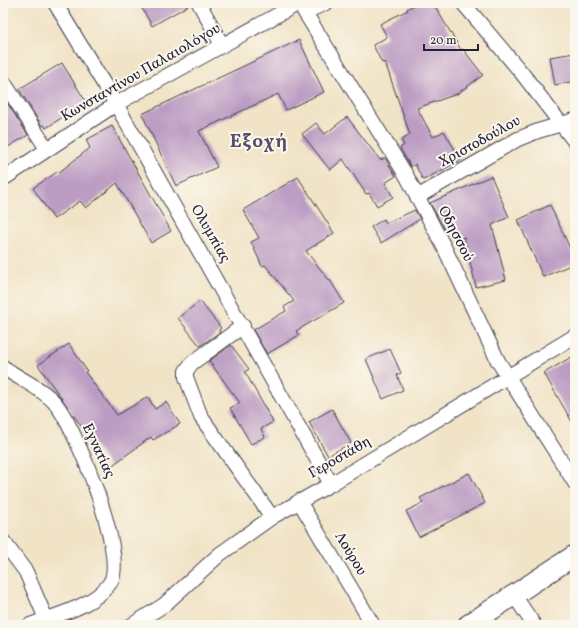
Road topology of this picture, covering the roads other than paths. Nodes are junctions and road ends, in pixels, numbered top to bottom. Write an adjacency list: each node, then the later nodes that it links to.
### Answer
1 (55, 3): 8 (street, Ολυμπίας)
2 (199, 3): 6 (street)
3 (326, 3): 5 (street, Κωνσταντίνου Παλαιολόγου)
4 (463, 3): 9 (street)
5 (301, 6): 6 (street, Κωνσταντίνου Παλαιολόγου); 13 (street, Οδησσού)
6 (222, 45): 8 (street, Κωνσταντίνου Παλαιολόγου)
7 (3, 81): 11 (street)
8 (116, 104): 11 (street, Κωνσταντίνου Παλαιολόγου); 14 (street, Ολυμπίας)
9 (568, 122): 10 (street); 13 (street, Χριστοδούλου)
10 (575, 142)
11 (47, 149): 12 (street, Κωνσταντίνου Παλαιολόγου)
12 (3, 179)
13 (417, 197): 17 (street, Οδησσού)
14 (243, 326): 19 (street, Ολυμπίας); 21 (street)
15 (575, 336): 17 (street, Γεροστάθη)
16 (3, 367): 25 (street, Εγνατίας)
17 (508, 378): 18 (street, Οδησσού); 19 (street, Γεροστάθη)
18 (575, 483)
19 (331, 484): 20 (street, Γεροστάθη)
20 (299, 501): 21 (street, Γεροστάθη); 28 (street, Λούρου)
21 (272, 517): 27 (street, Γεροστάθη)
22 (3, 541): 25 (street)
23 (575, 555): 24 (main road)
24 (514, 595): 29 (main road); 30 (street)
25 (46, 619): 26 (street)
26 (30, 625)
27 (132, 625)
28 (373, 625)
29 (468, 625)
30 (534, 625)

